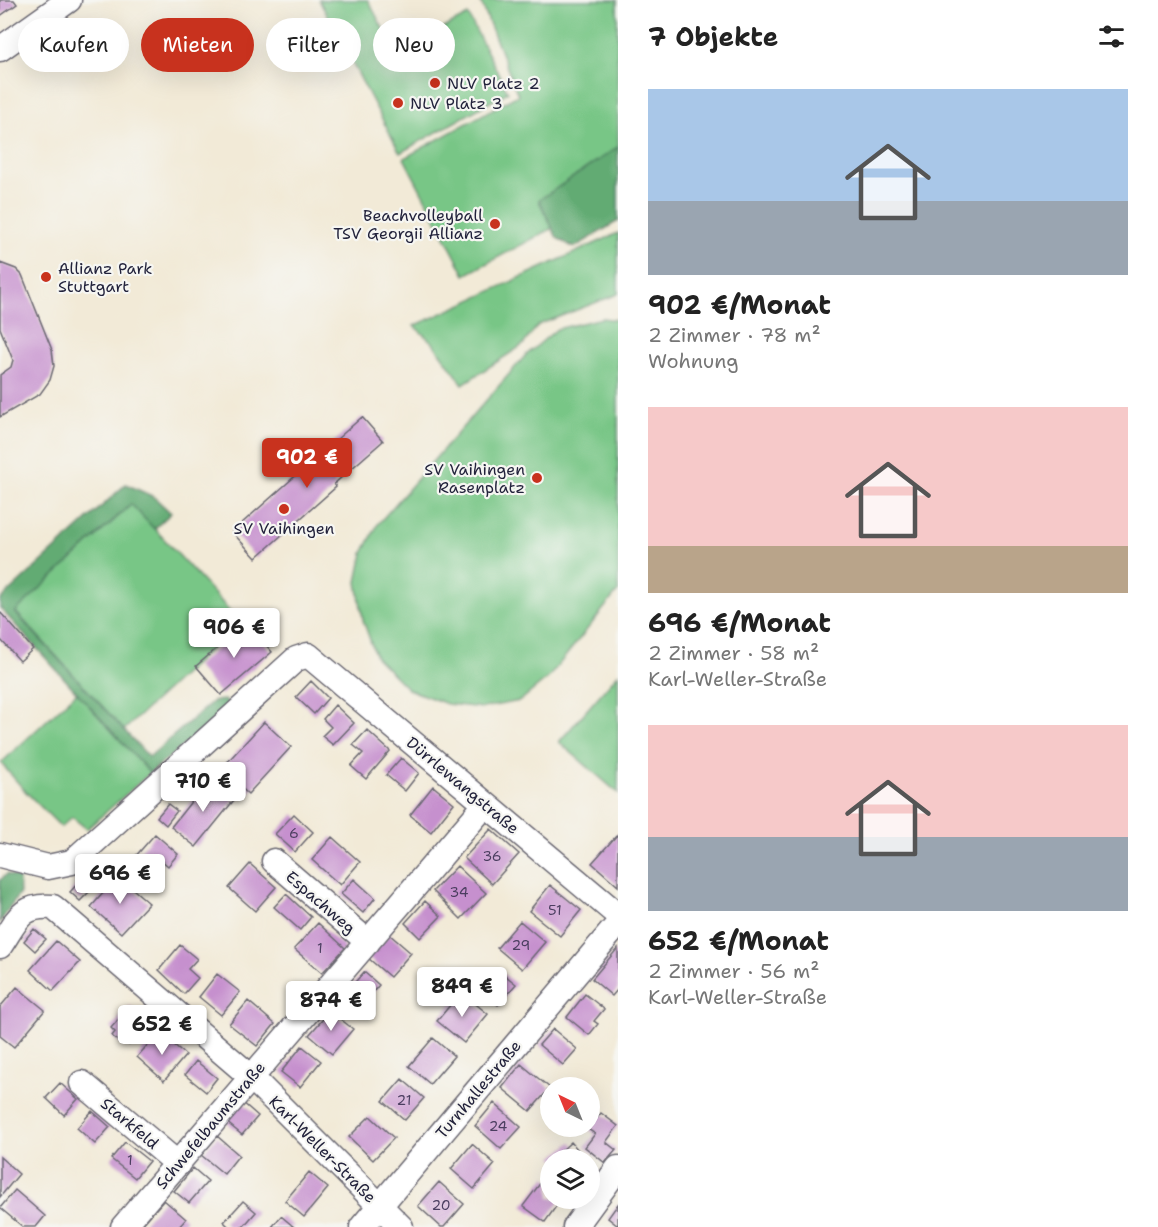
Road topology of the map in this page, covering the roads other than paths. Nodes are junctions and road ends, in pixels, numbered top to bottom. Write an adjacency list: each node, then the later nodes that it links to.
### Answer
1 (69, 0): 2 (street)
2 (0, 48)
3 (485, 805): 4 (street, Dürrlewangstraße); 6 (street, Dürrlewangstraße); 8 (street, Schwefelbaumstraße)
4 (0, 855)
5 (274, 861): 8 (street, Espachweg)
6 (618, 915)
7 (618, 924): 14 (street, Turnhallestraße)
8 (368, 942): 10 (street, Schwefelbaumstraße)
9 (0, 946): 10 (street, Karl-Weller-Straße)
10 (251, 1077): 12 (street, Schwefelbaumstraße); 14 (street, Karl-Weller-Straße)
11 (82, 1083): 12 (street, Starkfeld)
12 (178, 1164): 15 (street, Schwefelbaumstraße)
13 (618, 1168): 18 (street)
14 (380, 1206): 16 (street, Turnhallestraße); 17 (street, Karl-Weller-Straße)
15 (123, 1227)
16 (362, 1227)
17 (401, 1227)
18 (575, 1227)

